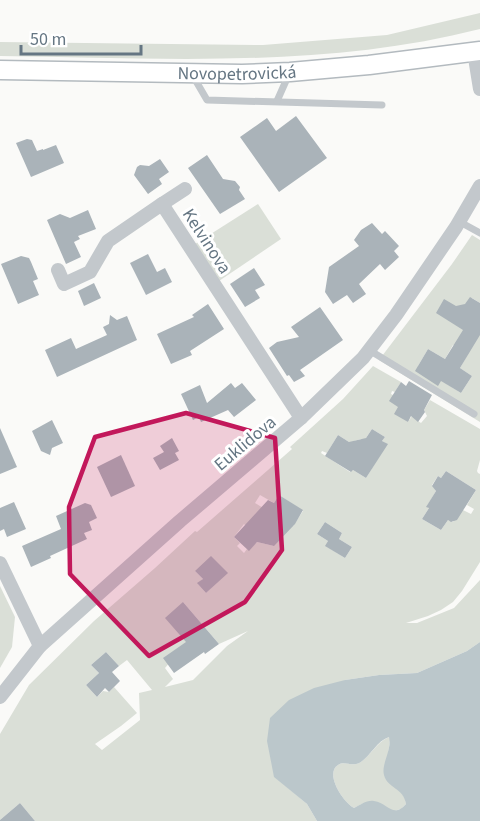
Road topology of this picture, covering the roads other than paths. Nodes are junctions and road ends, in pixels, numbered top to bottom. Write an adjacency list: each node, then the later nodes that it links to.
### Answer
1 (477, 52): 3 (main road, Novopetrovická); 5 (street)
2 (0, 70): 4 (main road, Novopetrovická)
3 (290, 72): 4 (main road, Novopetrovická); 6 (lane)
4 (192, 73): 6 (lane)
5 (480, 89)
6 (277, 101): 7 (lane)
7 (382, 105)
8 (480, 186): 11 (street, Euklidova)
9 (185, 189): 10 (street)
10 (162, 204): 13 (street, Kelvinova); 16 (street, Kelvinova)
11 (459, 222): 12 (lane); 14 (street, Euklidova)
12 (480, 232)
13 (58, 270)
14 (369, 350): 15 (lane); 16 (street, Euklidova)
15 (474, 414)
16 (301, 418): 18 (street, Euklidova)
17 (0, 563): 18 (street)
18 (40, 645): 19 (street, Euklidova)
19 (0, 697)

